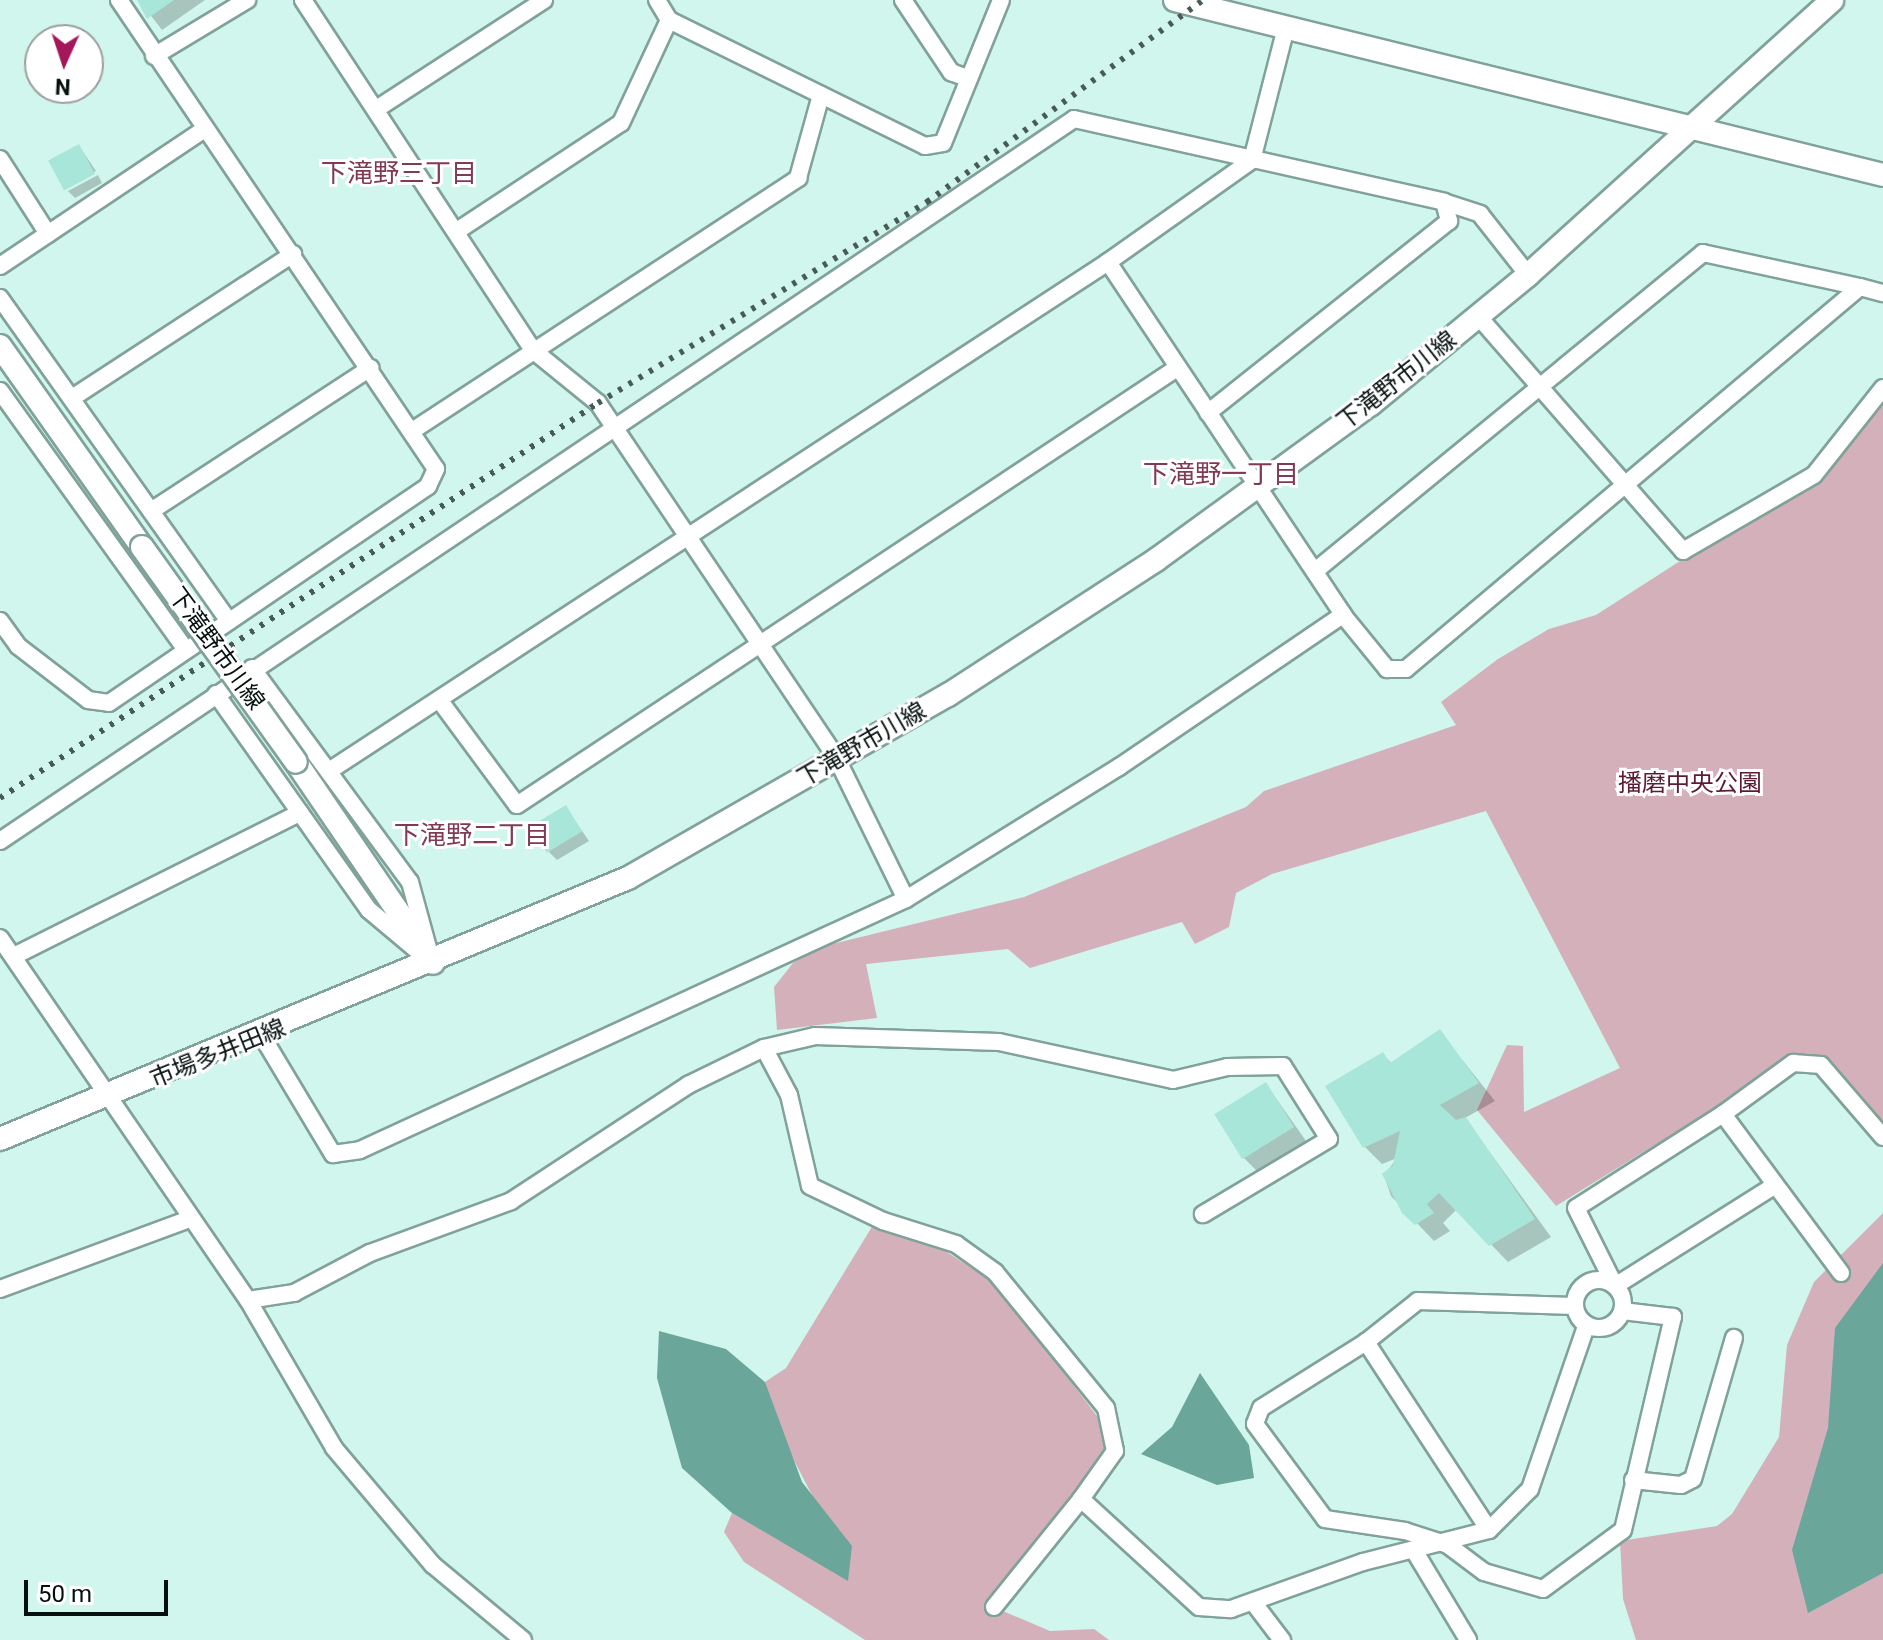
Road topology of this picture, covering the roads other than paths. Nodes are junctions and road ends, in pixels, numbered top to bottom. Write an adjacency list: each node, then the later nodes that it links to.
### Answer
1 (119, 0): 12 (street)
2 (247, 0): 12 (street)
3 (303, 0): 15 (street)
4 (544, 0): 15 (street)
5 (657, 0): 10 (street)
6 (903, 0): 13 (street)
7 (1001, 0): 13 (street)
8 (1175, 0): 11 (main road)
9 (1832, 0): 16 (main road)
10 (669, 20): 14 (street); 22 (street)
11 (1286, 28): 16 (main road); 19 (street)
12 (154, 56): 17 (street)
13 (969, 79): 14 (street)
14 (821, 95): 33 (street)
15 (378, 108): 22 (street)
16 (1697, 124): 20 (main road); 27 (main road, 下滝野市川線)
17 (205, 129): 23 (street); 24 (street)
18 (0, 159): 23 (street)
19 (1252, 160): 21 (street); 25 (street); 41 (street)
20 (1883, 175)
21 (1444, 202): 27 (street); 40 (street)
22 (457, 231): 33 (street)
23 (48, 234): 26 (street)
24 (293, 254): 34 (street); 39 (street)
25 (1108, 262): 35 (street); 46 (street)
26 (0, 266)
27 (1528, 275): 31 (main road, 下滝野市川線)
28 (1860, 287): 29 (street); 36 (street); 44 (street)
29 (1883, 293)
30 (0, 298): 39 (street)
31 (1478, 316): 36 (street); 43 (main road, 下滝野市川線)
32 (0, 346): 63 (main road, 下滝野市川線, bridge)
33 (534, 351): 41 (street); 42 (street)
34 (370, 368): 42 (street); 45 (street)
35 (1177, 368): 40 (street); 51 (street)
36 (1541, 386): 44 (street); 47 (street)
37 (1883, 388): 44 (street)
38 (0, 391): 52 (street)
39 (72, 398): 45 (street)
40 (1208, 413): 43 (street)
41 (611, 429): 46 (street); 53 (street)
42 (412, 431): 50 (street)
43 (1260, 484): 47 (street); 56 (main road, 下滝野市川線)
44 (1630, 484): 48 (street)
45 (151, 511): 50 (street)
46 (685, 538): 51 (street); 55 (street)
47 (1315, 571): 48 (street)
48 (1343, 615): 60 (street)
49 (0, 621): 52 (street)
50 (229, 621): 52 (street)
51 (756, 648): 55 (street); 56 (street)
52 (186, 650)
53 (252, 668): 54 (street); 57 (street)
54 (216, 694): 58 (street); 59 (street)
55 (440, 701): 57 (street)
56 (836, 757): 60 (street); 63 (main road, 下滝野市川線)
57 (332, 769): 63 (street)
58 (300, 813): 62 (street); 63 (street)
59 (0, 841)
60 (906, 899): 64 (street)
61 (0, 938): 62 (street)
62 (14, 956): 66 (street)
63 (433, 963): 64 (main road, 市場多井田線)
64 (262, 1036): 66 (main road, 市場多井田線)
65 (764, 1048): 71 (street); 76 (street); 83 (street)
66 (110, 1098): 69 (main road, 市場多井田線); 72 (street)
67 (1723, 1114): 68 (street); 70 (street); 74 (street)
68 (1883, 1137)
69 (0, 1139)
70 (1772, 1187): 73 (street); 74 (street)
71 (1203, 1214)
72 (189, 1219): 75 (street); 76 (street)
73 (1841, 1273)
74 (1615, 1286): 77 (street); 78 (street)
75 (0, 1289)
76 (248, 1300): 89 (street)
77 (1574, 1306): 79 (street); 81 (street)
78 (1622, 1311): 79 (street); 82 (street)
79 (1586, 1326): 84 (street)
80 (1734, 1338): 82 (street)
81 (1366, 1342): 84 (street); 85 (street)
82 (1633, 1480): 85 (street)
83 (1081, 1499): 87 (street); 88 (street)
84 (1489, 1530): 85 (street)
85 (1448, 1545): 86 (street)
86 (1415, 1552): 87 (street); 91 (street)
87 (1253, 1602): 90 (street)
88 (994, 1607)
89 (523, 1640)
90 (1282, 1640)
91 (1468, 1640)

